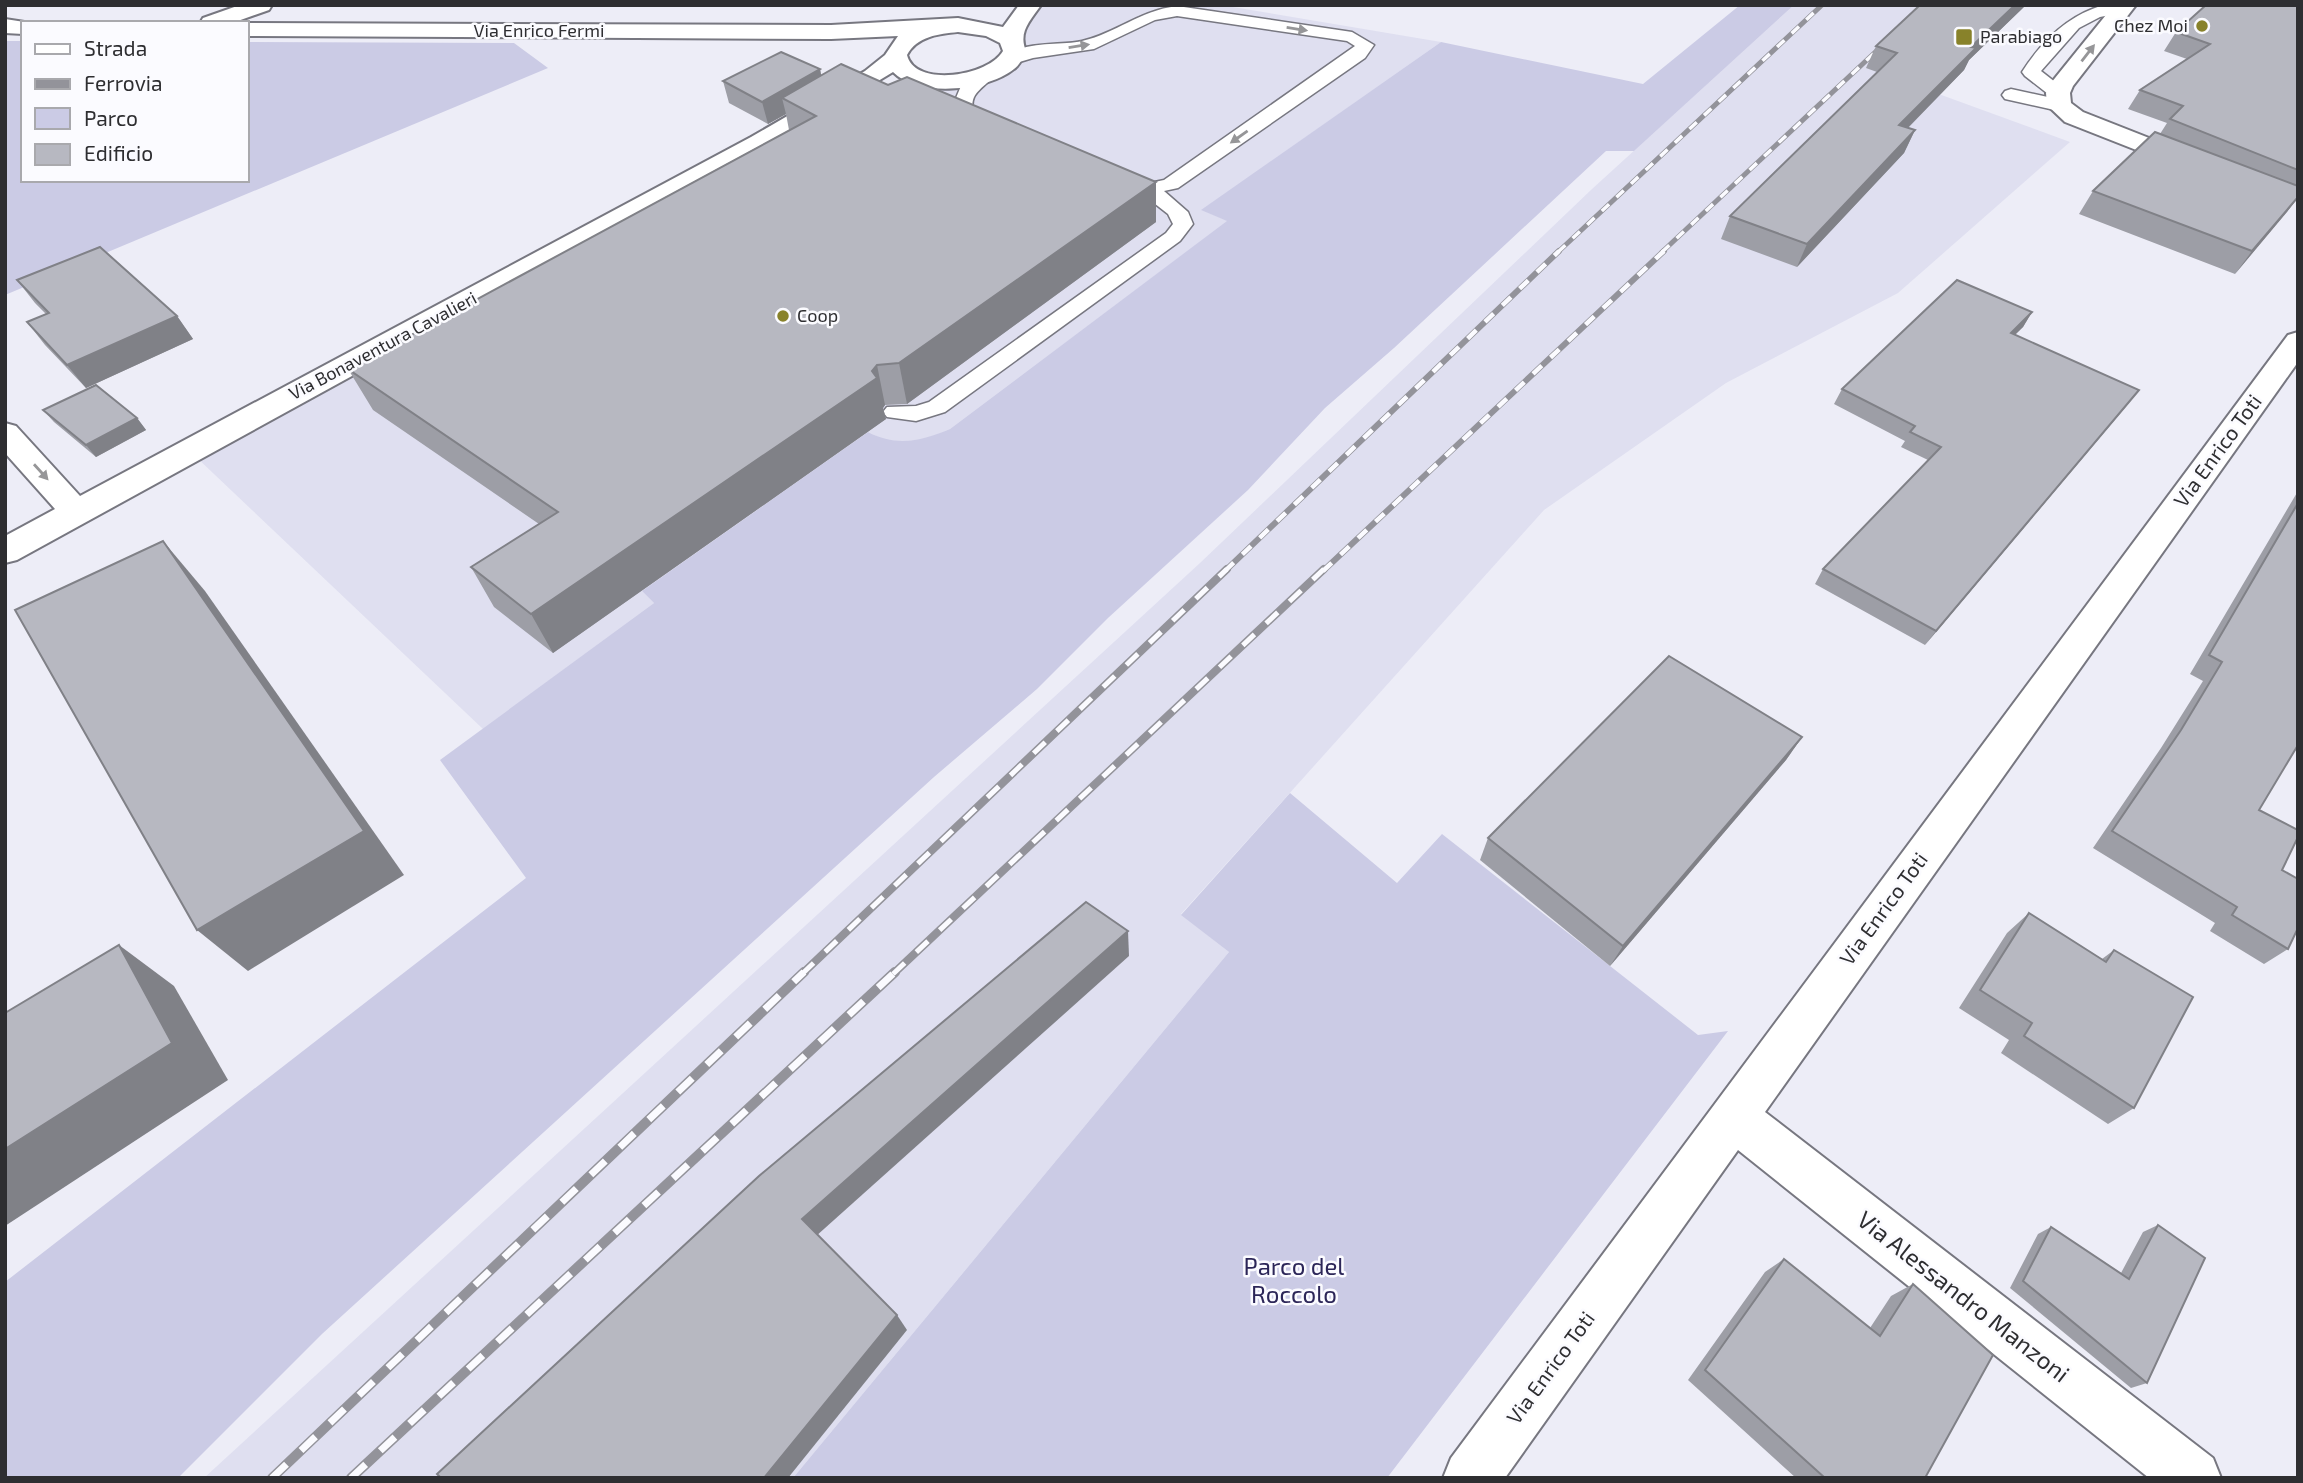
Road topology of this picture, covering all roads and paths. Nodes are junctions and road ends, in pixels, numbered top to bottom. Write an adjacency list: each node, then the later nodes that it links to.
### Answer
1 (261, 5): 5 (street)
2 (1013, 5): 6 (street, Via Bonaventura Cavalieri)
3 (1030, 5): 9 (street, Via Bonaventura Cavalieri)
4 (2124, 6): 14 (street, one-way to 4); 14 (lane)
5 (217, 21)
6 (948, 26): 8 (street, Via Enrico Fermi); 9 (street); 10 (street, Via Bonaventura Cavalieri)
7 (248, 29): 8 (street, Via Enrico Fermi)
8 (831, 32): 10 (street, Via Enrico Fermi)
9 (1012, 50): 11 (street, Via Bonaventura Cavalieri); 19 (lane, one-way to 19)
10 (895, 57): 12 (street, Via Bonaventura Cavalieri); 16 (street, Via Bonaventura Cavalieri)
11 (983, 78): 12 (street, Via Bonaventura Cavalieri); 15 (lane)
12 (938, 82): 16 (street, Via Bonaventura Cavalieri)
13 (2011, 95): 14 (lane)
14 (2058, 99): 17 (street)
15 (997, 134)
16 (760, 142): 23 (street, Via Bonaventura Cavalieri)
17 (2209, 170)
18 (1099, 178): 19 (lane)
19 (1150, 190): 21 (lane)
20 (2298, 341): 25 (street, Via Enrico Toti)
21 (895, 412)
22 (5, 433): 23 (street, one-way to 23)
23 (76, 512): 24 (street, Via Bonaventura Cavalieri)
24 (5, 551)
25 (1733, 1117): 26 (street, Via Enrico Toti); 27 (street, Via Alessandro Manzoni)
26 (1471, 1478)
27 (2193, 1478)

